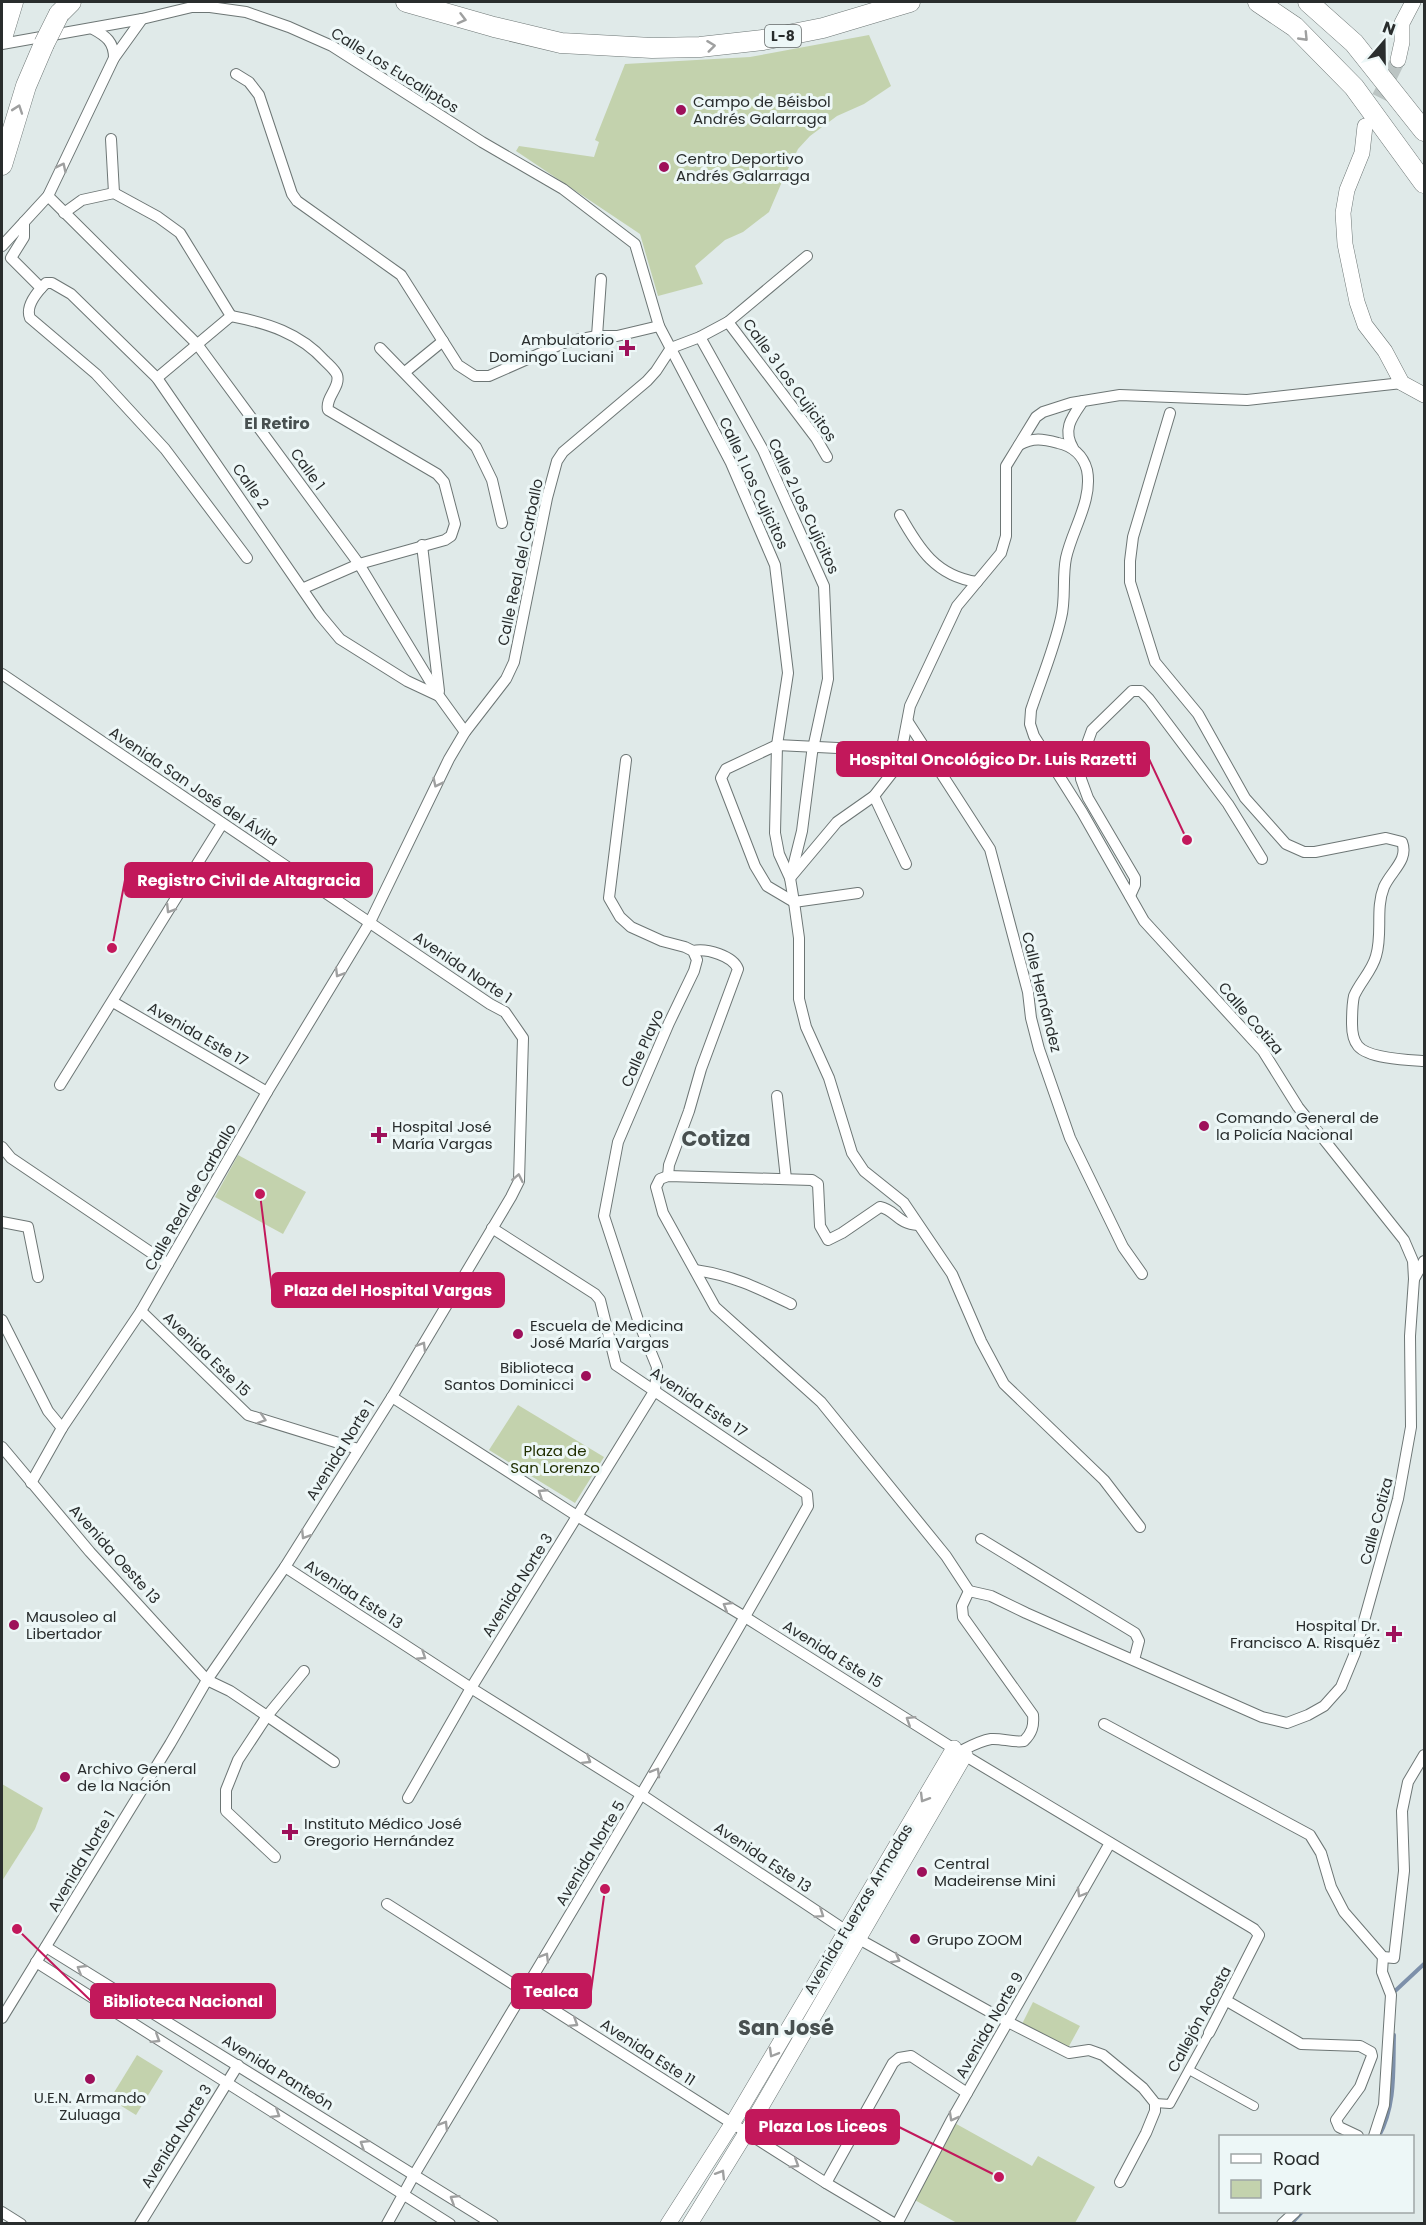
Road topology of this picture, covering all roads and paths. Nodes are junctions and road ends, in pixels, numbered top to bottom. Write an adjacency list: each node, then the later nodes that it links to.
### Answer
1 (406, 2): 2 (highway, L-8, one-way to 2)
2 (910, 2)
3 (1258, 2): 19 (highway, one-way to 19)
4 (1308, 2): 16 (highway)
5 (1413, 2): 13 (main road)
6 (11, 6): 10 (highway)
7 (65, 8): 18 (highway, one-way to 7, bridge)
8 (142, 19): 9 (street, Calle Los Eucaliptos); 12 (street); 30 (street, Calle Los Eucaliptos)
9 (93, 29): 11 (street, Calle Los Eucaliptos); 12 (street)
10 (2, 38)
11 (2, 44)
12 (114, 58): 21 (street, one-way to 12)
13 (1398, 60)
14 (236, 74): 33 (street)
15 (1365, 126): 39 (main road)
16 (1425, 131)
17 (111, 138): 20 (street)
18 (2, 165)
19 (1425, 183)
20 (114, 193): 22 (street); 28 (street)
21 (48, 196): 22 (street, Calle 1); 23 (street)
22 (64, 213): 34 (street, Calle 1)
23 (24, 222): 24 (street); 27 (street, Calle 2)
24 (2, 246)
25 (807, 256): 29 (street)
26 (601, 279): 31 (street)
27 (44, 285): 38 (street, Calle 2); 49 (street)
28 (231, 316): 34 (street); 48 (street)
29 (728, 321): 32 (street); 45 (street, Calle 3 Los Cujicitos)
30 (659, 326): 31 (street); 36 (street, Calle Los Eucaliptos)
31 (597, 336): 33 (street)
32 (700, 337): 36 (street); 58 (street, Calle 2 Los Cujicitos)
33 (443, 341): 37 (street)
34 (197, 344): 38 (street); 50 (street, Calle 1)
35 (380, 348): 37 (street)
36 (671, 348): 56 (street, Calle Real del Carballo); 57 (street, Calle 1 Los Cujicitos)
37 (405, 372): 47 (street)
38 (157, 378): 52 (street, Calle 2)
39 (1402, 383): 40 (main road); 41 (street)
40 (1425, 395)
41 (1083, 401): 43 (street); 44 (street)
42 (1170, 413): 72 (street)
43 (1019, 445): 44 (street); 51 (street)
44 (1072, 448): 67 (street, Calle Cotiza)
45 (827, 457)
46 (900, 515): 51 (street)
47 (502, 523)
48 (422, 545): 50 (street); 54 (street)
49 (247, 558)
50 (359, 564): 52 (street); 54 (street, Calle 1)
51 (977, 582): 55 (street)
52 (304, 588): 54 (street, Calle 2)
53 (2, 674): 62 (street, Avenida San José del Ávila)
54 (439, 696): 56 (street, Calle 1)
55 (908, 722): 61 (street); 85 (street, Calle Hernández)
56 (465, 732): 69 (street, Calle Real del Carballo, one-way to 69)
57 (777, 745): 58 (street); 65 (street, Calle 1 Los Cujicitos); 68 (street)
58 (813, 748): 59 (street); 65 (street, Calle 2 Los Cujicitos)
59 (878, 750)
60 (626, 760): 70 (street)
61 (874, 796): 64 (street); 65 (street)
62 (222, 824): 69 (street, Avenida San José del Ávila); 71 (street, one-way to 71)
63 (1262, 859): 67 (street)
64 (906, 864)
65 (790, 878): 68 (street)
66 (858, 893): 68 (street)
67 (1130, 896): 87 (street, Calle Cotiza)
68 (794, 902): 80 (street)
69 (370, 922): 74 (street, Calle Real de Carballo, one-way to 74); 81 (street, Avenida Norte 1, one-way to 69)
70 (693, 951): 77 (street); 91 (street, Calle Playo)
71 (113, 1002): 73 (street); 74 (street, Avenida Este 17)
72 (1425, 1061)
73 (60, 1085)
74 (267, 1092): 83 (street, Calle Real de Carballo)
75 (777, 1096): 78 (street)
76 (2, 1147): 83 (street)
77 (668, 1176): 78 (street); 84 (street)
78 (786, 1179): 80 (street)
79 (2, 1222): 86 (street)
80 (918, 1225): 99 (street)
81 (492, 1228): 91 (street, Avenida Este 17); 92 (street, Avenida Norte 1, one-way to 81)
82 (1425, 1261): 87 (street)
83 (168, 1264): 89 (street, Calle Real de Carballo)
84 (695, 1270): 88 (street); 102 (street)
85 (1142, 1274)
86 (38, 1277)
87 (1414, 1279): 104 (street, Calle Cotiza)
88 (791, 1304)
89 (141, 1311): 93 (street, Calle Real de Carballo); 95 (street, Avenida Este 15, one-way to 95)
90 (2, 1320): 93 (street)
91 (656, 1390): 97 (street, Avenida Este 17); 98 (street, Avenida Norte 3)
92 (392, 1397): 95 (street, Avenida Norte 1); 98 (street, Avenida Este 15, one-way to 92)
93 (62, 1428): 96 (street, Calle Real de Carballo)
94 (2, 1447): 96 (street, Avenida Oeste 13)
95 (358, 1449): 101 (street, Avenida Norte 1, one-way to 101)
96 (31, 1483): 106 (street, Avenida Oeste 13)
97 (807, 1494): 103 (street, Avenida Norte 5)
98 (577, 1516): 103 (street, Avenida Este 15, one-way to 98); 107 (street, Avenida Norte 3)
99 (1140, 1527)
100 (981, 1539): 104 (street)
101 (285, 1567): 106 (street, Avenida Norte 1); 107 (street, Avenida Este 13, one-way to 107)
102 (969, 1591): 104 (street, Calle Cotiza); 110 (street)
103 (745, 1617): 110 (street, Avenida Este 15, one-way to 103); 113 (street, Avenida Norte 5, one-way to 103)
104 (1134, 1660)
105 (304, 1671): 108 (street)
106 (207, 1680): 108 (street); 120 (street, Avenida Norte 1)
107 (471, 1688): 113 (street, Avenida Este 13, one-way to 113); 114 (street, Avenida Norte 3)
108 (267, 1716): 112 (street); 116 (street)
109 (1104, 1724): 121 (street)
110 (959, 1751): 115 (street, Avenida Este 15); 118 (main road, Avenida Fuerzas Armadas)
111 (1425, 1755): 121 (street)
112 (334, 1761)
113 (642, 1795): 118 (street, Avenida Este 13, one-way to 118); 123 (street, Avenida Norte 5, one-way to 113)
114 (408, 1798)
115 (1110, 1843): 119 (street, Avenida Este 15); 126 (street, Avenida Norte 9, one-way to 126)
116 (275, 1857)
117 (387, 1904): 123 (street, Avenida Este 11)
118 (851, 1934): 126 (street, Avenida Este 13, one-way to 126); 134 (main road, Avenida Fuerzas Armadas, one-way to 134); 135 (main road, Avenida Fuerzas Armadas)
119 (1259, 1935): 124 (street, Callejón Acosta)
120 (46, 1947): 122 (street, Avenida Norte 1); 128 (street, Avenida Panteón, one-way to 120)
121 (1383, 1957): 137 (street)
122 (36, 1962): 125 (street, Avenida Norte 1); 130 (street, one-way to 130)
123 (524, 1992): 134 (street, Avenida Este 11, one-way to 134); 138 (street, Avenida Norte 5, one-way to 123)
124 (1227, 2001): 127 (street, Callejón Acosta); 136 (street)
125 (2, 2018)
126 (1008, 2022): 131 (street, Avenida Norte 9); 132 (street, Avenida Este 13)
127 (1209, 2033): 129 (street, Callejón Acosta)
128 (238, 2065): 130 (street, Avenida Norte 3); 138 (street, Avenida Panteón, one-way to 128)
129 (1189, 2070): 132 (street, Callejón Acosta); 133 (street)
130 (226, 2084): 141 (street, one-way to 141); 144 (street, Avenida Norte 3)
131 (967, 2093): 140 (street); 150 (street, Avenida Norte 9, one-way to 150)
132 (1155, 2103): 139 (street)
133 (1254, 2106)
134 (732, 2124): 135 (street, Avenida Este 11); 148 (main road, Avenida Fuerzas Armadas)
135 (746, 2133): 140 (street, Avenida Este 11, one-way to 140); 149 (main road, Avenida Fuerzas Armadas, one-way to 135)
136 (1356, 2135)
137 (1374, 2135)
138 (414, 2175): 141 (street, Avenida Norte 5); 147 (street, Avenida Panteón, one-way to 138)
139 (1120, 2182)
140 (826, 2183): 150 (street, Avenida Este 11)
141 (403, 2195): 145 (street, Avenida Norte 5); 146 (street)
142 (2, 2212): 143 (street)
143 (21, 2223)
144 (140, 2223)
145 (387, 2223)
146 (450, 2223)
147 (493, 2223)
148 (668, 2223)
149 (690, 2223)
150 (896, 2223)

